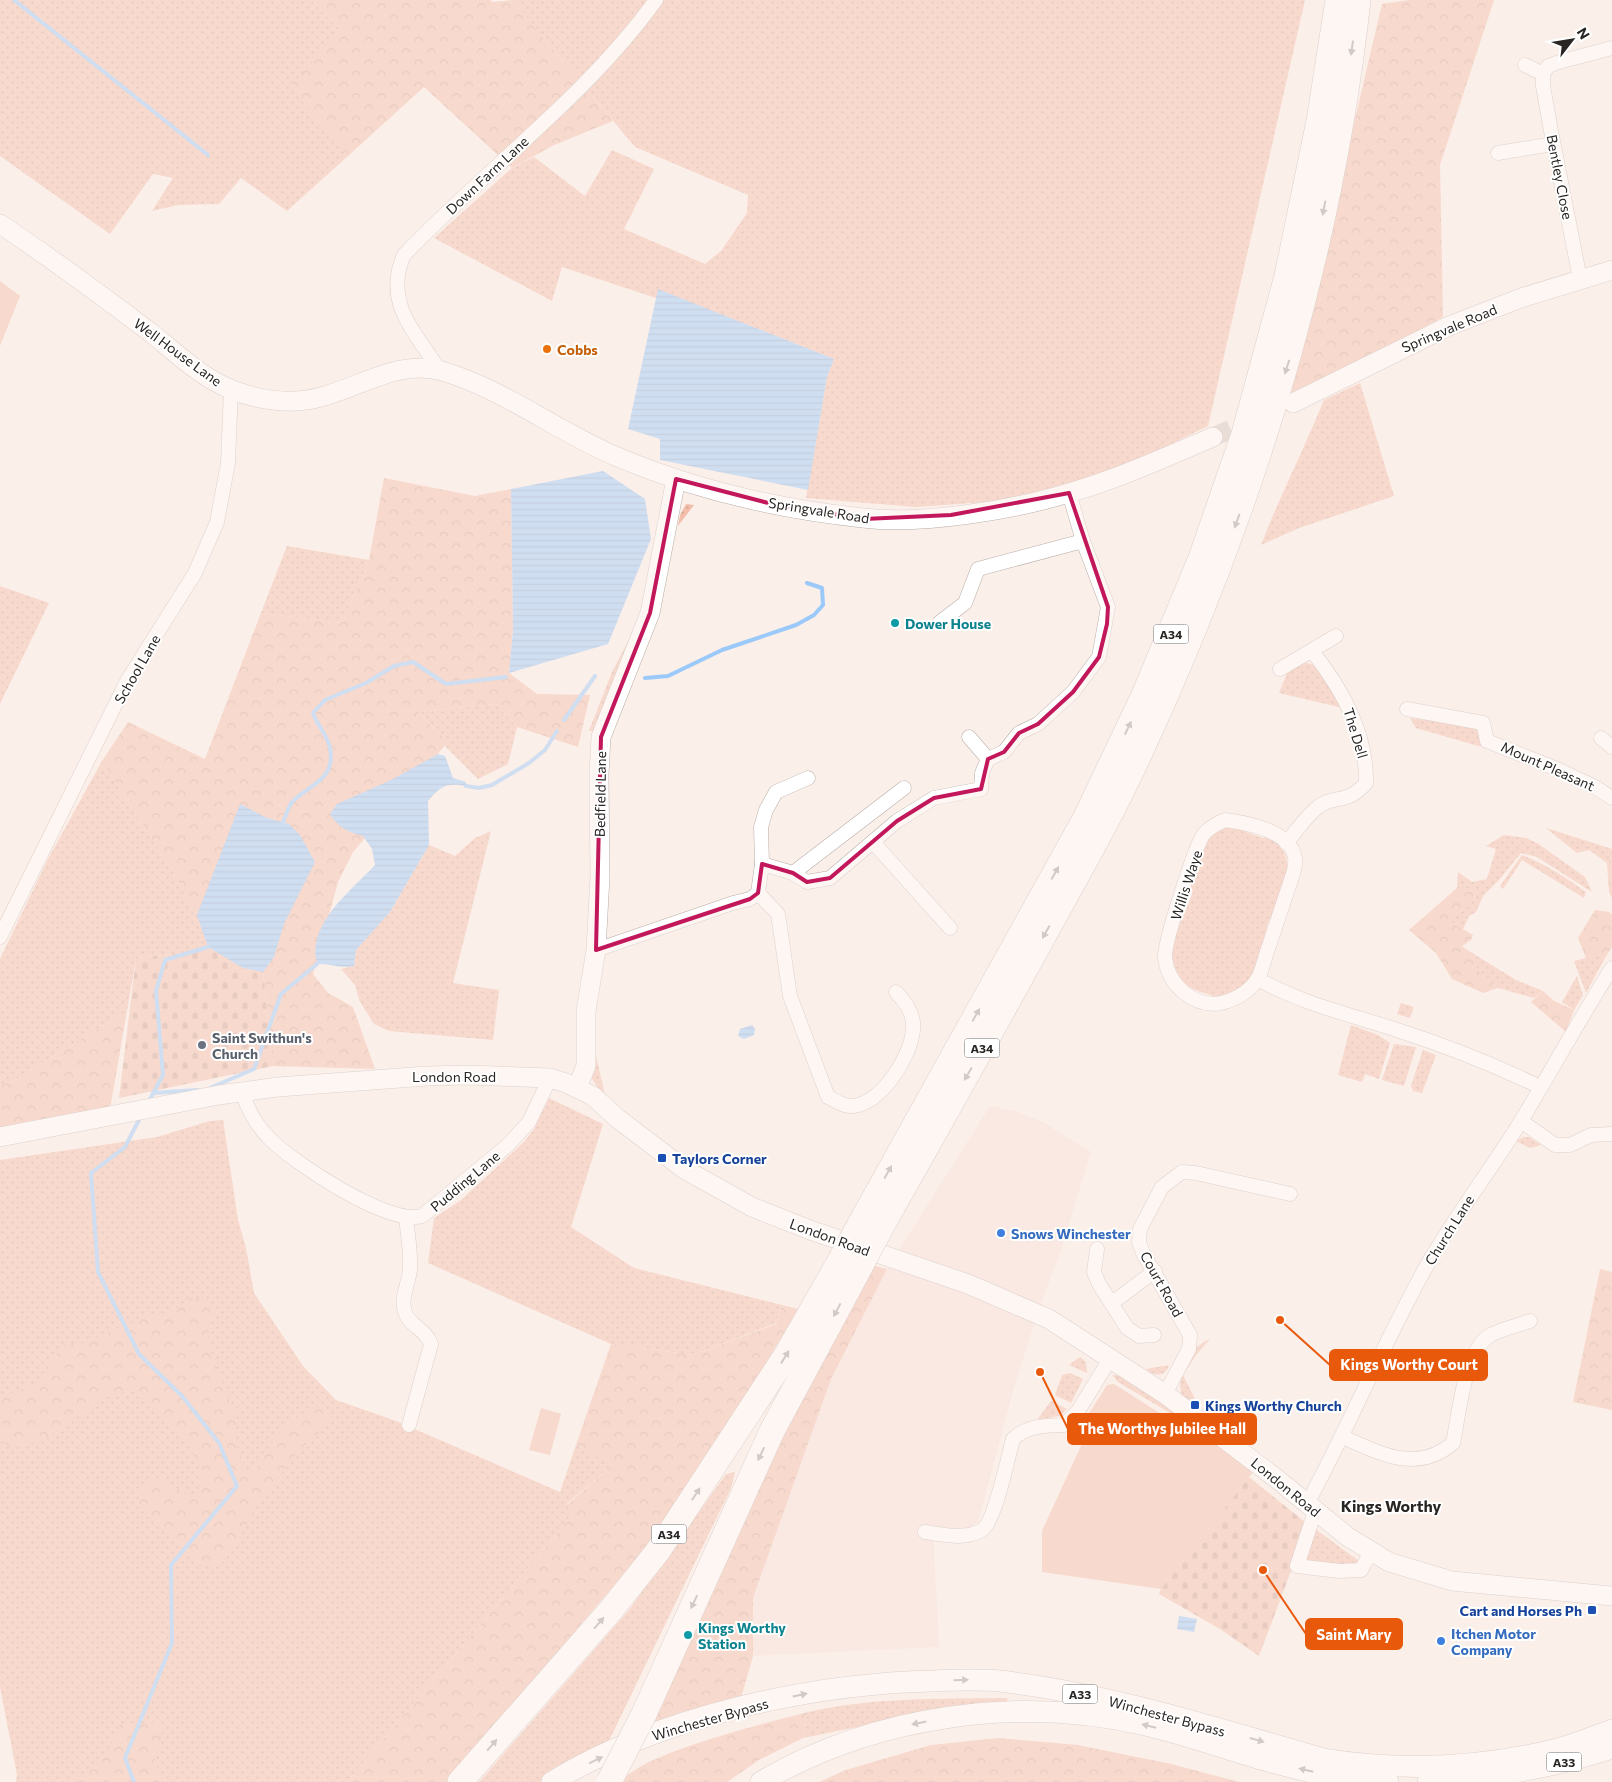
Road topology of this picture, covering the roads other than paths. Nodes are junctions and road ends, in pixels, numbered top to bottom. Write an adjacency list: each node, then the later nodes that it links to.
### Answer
1 (656, 0): 12 (street, Down Farm Lane)
2 (1338, 0): 49 (highway, A34, one-way to 2)
3 (1358, 0): 49 (highway, A34, one-way to 49)
4 (1612, 48): 6 (street)
5 (1525, 65): 6 (street)
6 (1543, 74): 7 (street, Bentley Close)
7 (1553, 144): 8 (street); 11 (street, Bentley Close)
8 (1498, 153)
9 (0, 224): 13 (street, Well House Lane)
10 (1611, 275): 11 (street, Springvale Road)
11 (1580, 279): 14 (street, Springvale Road)
12 (439, 370): 13 (street, Well House Lane); 16 (street, Springvale Road)
13 (231, 390): 35 (street, School Lane)
14 (1293, 403)
15 (1213, 437): 17 (street, Springvale Road)
16 (676, 479): 17 (street, Springvale Road); 36 (street, Bedfield Lane)
17 (1070, 493): 18 (street)
18 (1083, 541): 19 (street); 25 (street)
19 (940, 622)
20 (1336, 636): 21 (street)
21 (1312, 650): 22 (street); 30 (street, The Dell)
22 (1280, 669)
23 (1407, 709): 28 (street, Mount Pleasant)
24 (969, 737): 25 (street)
25 (988, 759): 29 (street)
26 (808, 778): 31 (street)
27 (904, 788): 32 (street)
28 (1612, 798)
29 (873, 842): 32 (street); 34 (street)
30 (1286, 843): 38 (street, Willis Waye); 38 (street, Willis Waye)
31 (762, 864): 32 (street); 33 (street)
32 (793, 873)
33 (758, 892): 36 (street); 39 (street)
34 (950, 928)
35 (0, 937)
36 (596, 950): 41 (street, Bedfield Lane)
37 (1612, 968): 42 (street, Church Lane)
38 (1258, 979): 42 (street)
39 (896, 992)
40 (550, 1078): 41 (street, London Road); 43 (street, London Road); 48 (street, Pudding Lane)
41 (577, 1088): 56 (street, London Road)
42 (1540, 1088): 44 (street, Church Lane)
43 (242, 1092): 46 (street, London Road); 48 (street)
44 (1521, 1121): 45 (street); 59 (street, Church Lane)
45 (1612, 1134)
46 (0, 1137)
47 (1290, 1194): 52 (street, Court Road)
48 (406, 1218): 58 (street)
49 (874, 1218): 51 (highway, A34, bridge)
50 (1097, 1249): 53 (street)
51 (851, 1263): 66 (highway, A34, one-way to 51); 68 (highway, A34, one-way to 68, bridge)
52 (1155, 1271): 53 (street); 57 (street, Court Road)
53 (1112, 1304): 55 (street)
54 (1530, 1321): 59 (street)
55 (1154, 1336)
56 (1110, 1359): 57 (street, London Road); 61 (street)
57 (1165, 1394): 60 (street, London Road)
58 (409, 1425)
59 (1342, 1437): 60 (street, Church Lane)
60 (1311, 1507): 62 (street, London Road); 62 (street, Church Lane)
61 (925, 1532)
62 (1371, 1552): 63 (street, London Road)
63 (1612, 1596)
64 (1612, 1730): 67 (main road, Winchester Bypass / A33, one-way to 64)
65 (1612, 1748): 71 (main road, A33)
66 (460, 1782)
67 (552, 1782)
68 (609, 1782)
69 (761, 1782): 70 (main road, Winchester Bypass / A33, one-way to 69)
70 (1388, 1782)
71 (1428, 1782)

